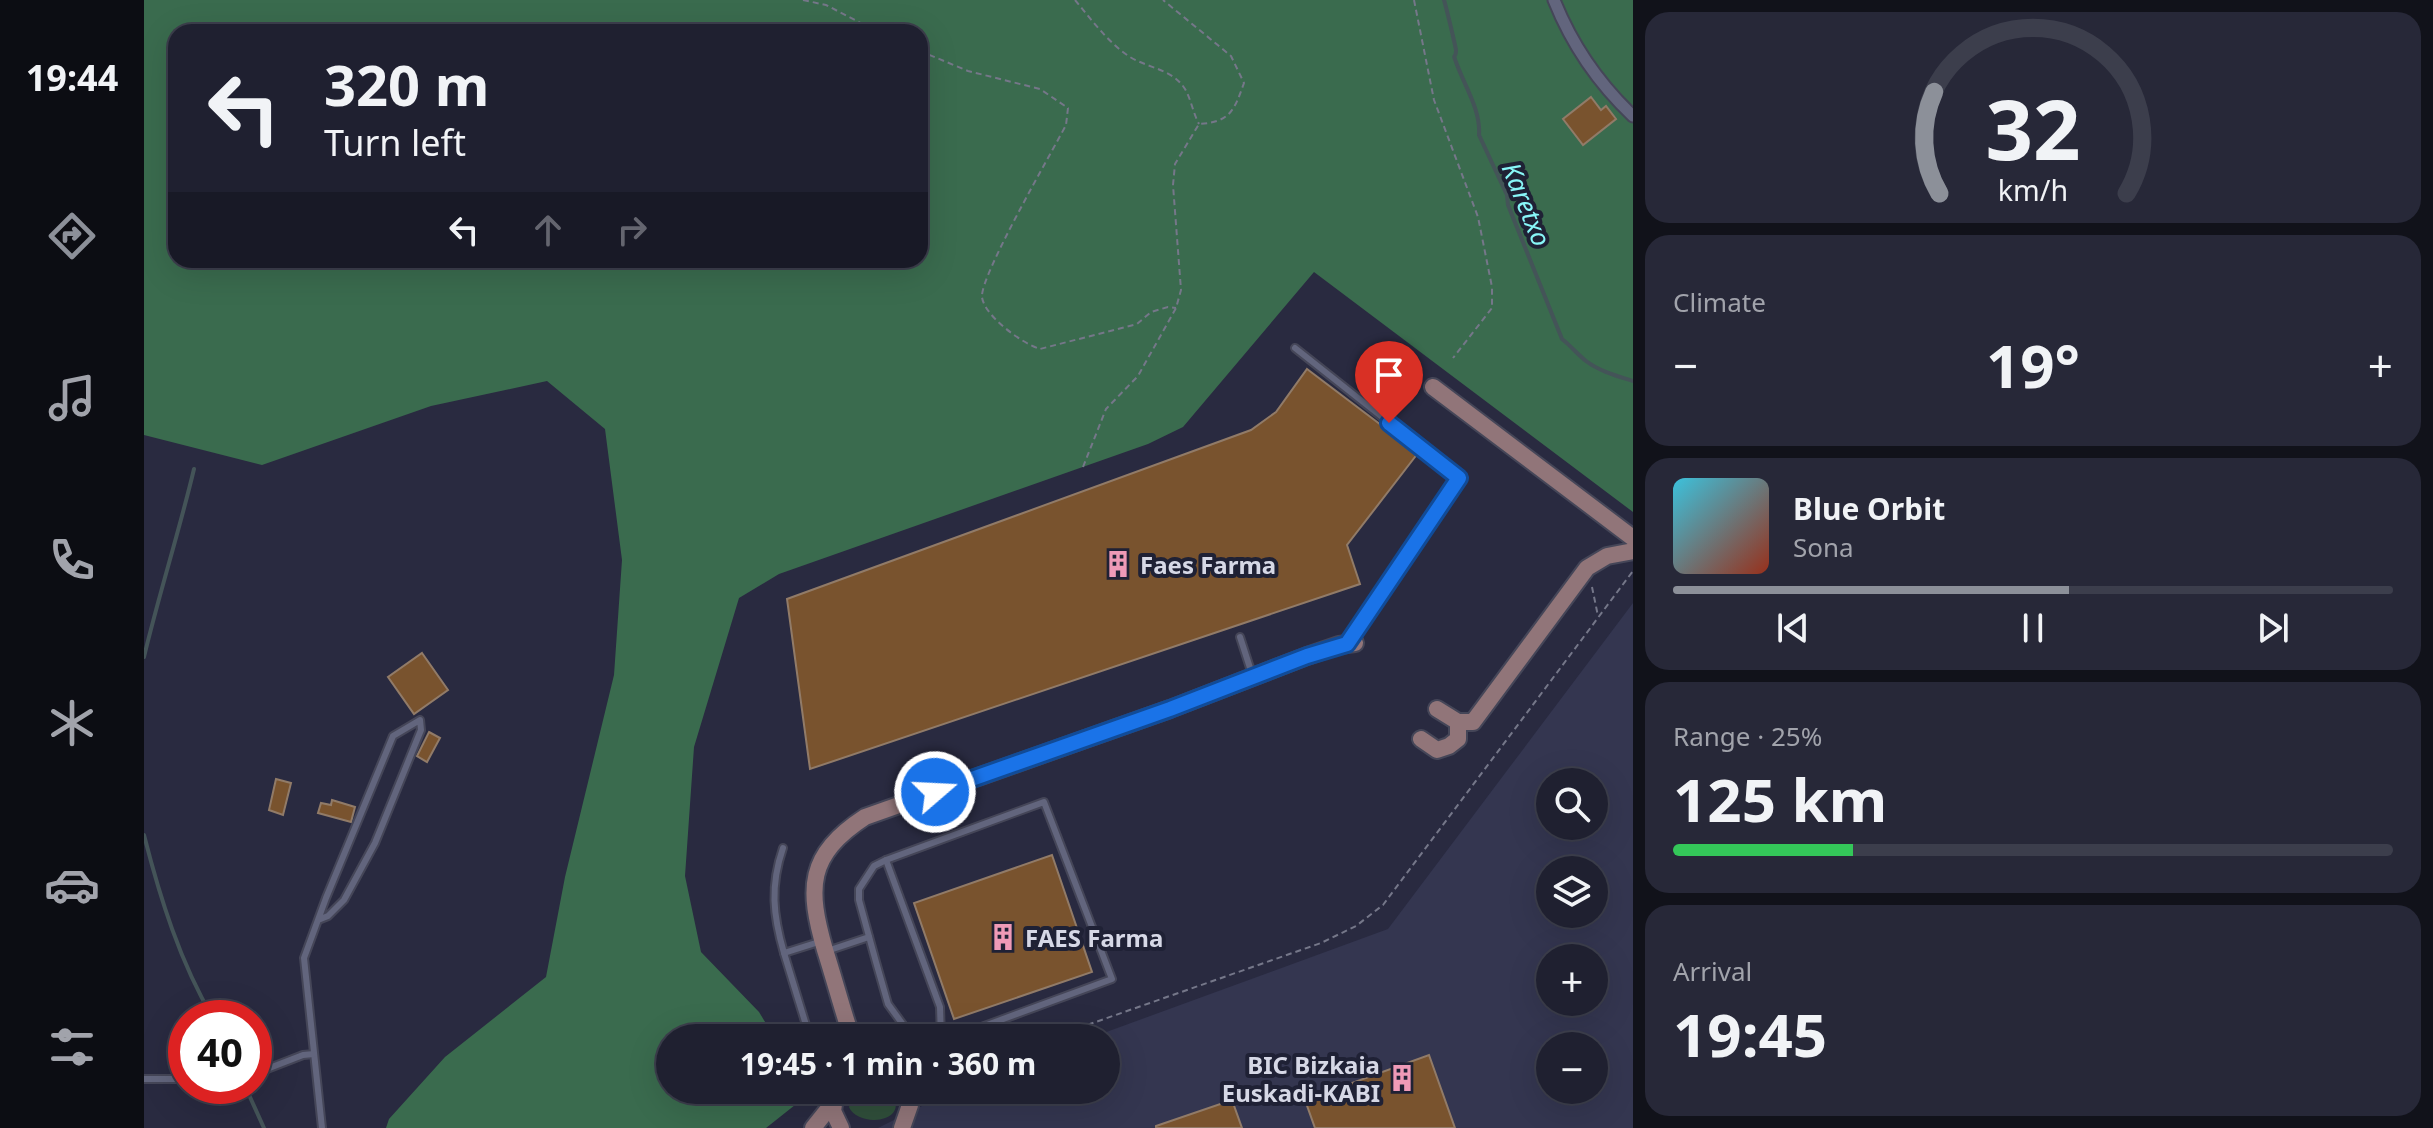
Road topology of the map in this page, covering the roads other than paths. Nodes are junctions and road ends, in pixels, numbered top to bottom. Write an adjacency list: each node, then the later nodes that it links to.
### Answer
1 (1554, 0): 2 (street)
2 (1633, 116)
3 (1295, 348): 8 (lane)
4 (1433, 387): 5 (street)
5 (1633, 538)
6 (1633, 551): 11 (street)
7 (1240, 637): 9 (lane)
8 (1351, 644): 9 (street)
9 (1253, 677): 17 (street)
10 (1437, 709): 11 (street)
11 (1458, 722): 12 (street)
12 (1421, 739)
13 (783, 848): 18 (lane)
14 (886, 860): 16 (lane); 22 (lane); 23 (lane)
15 (318, 920): 15 (lane); 24 (lane)
16 (869, 937): 17 (lane); 21 (lane)
17 (824, 946): 18 (lane); 20 (street)
18 (784, 953): 19 (lane)
19 (806, 1024)
20 (848, 1024)
21 (902, 1024)
22 (940, 1024)
23 (990, 1024)
24 (314, 1054): 25 (lane); 31 (lane)
25 (272, 1067)
26 (144, 1079): 27 (lane)
27 (168, 1079)
28 (830, 1104): 32 (street)
29 (835, 1104): 33 (street)
30 (910, 1104): 34 (street)
31 (322, 1128)
32 (813, 1128)
33 (841, 1128)
34 (902, 1128)

